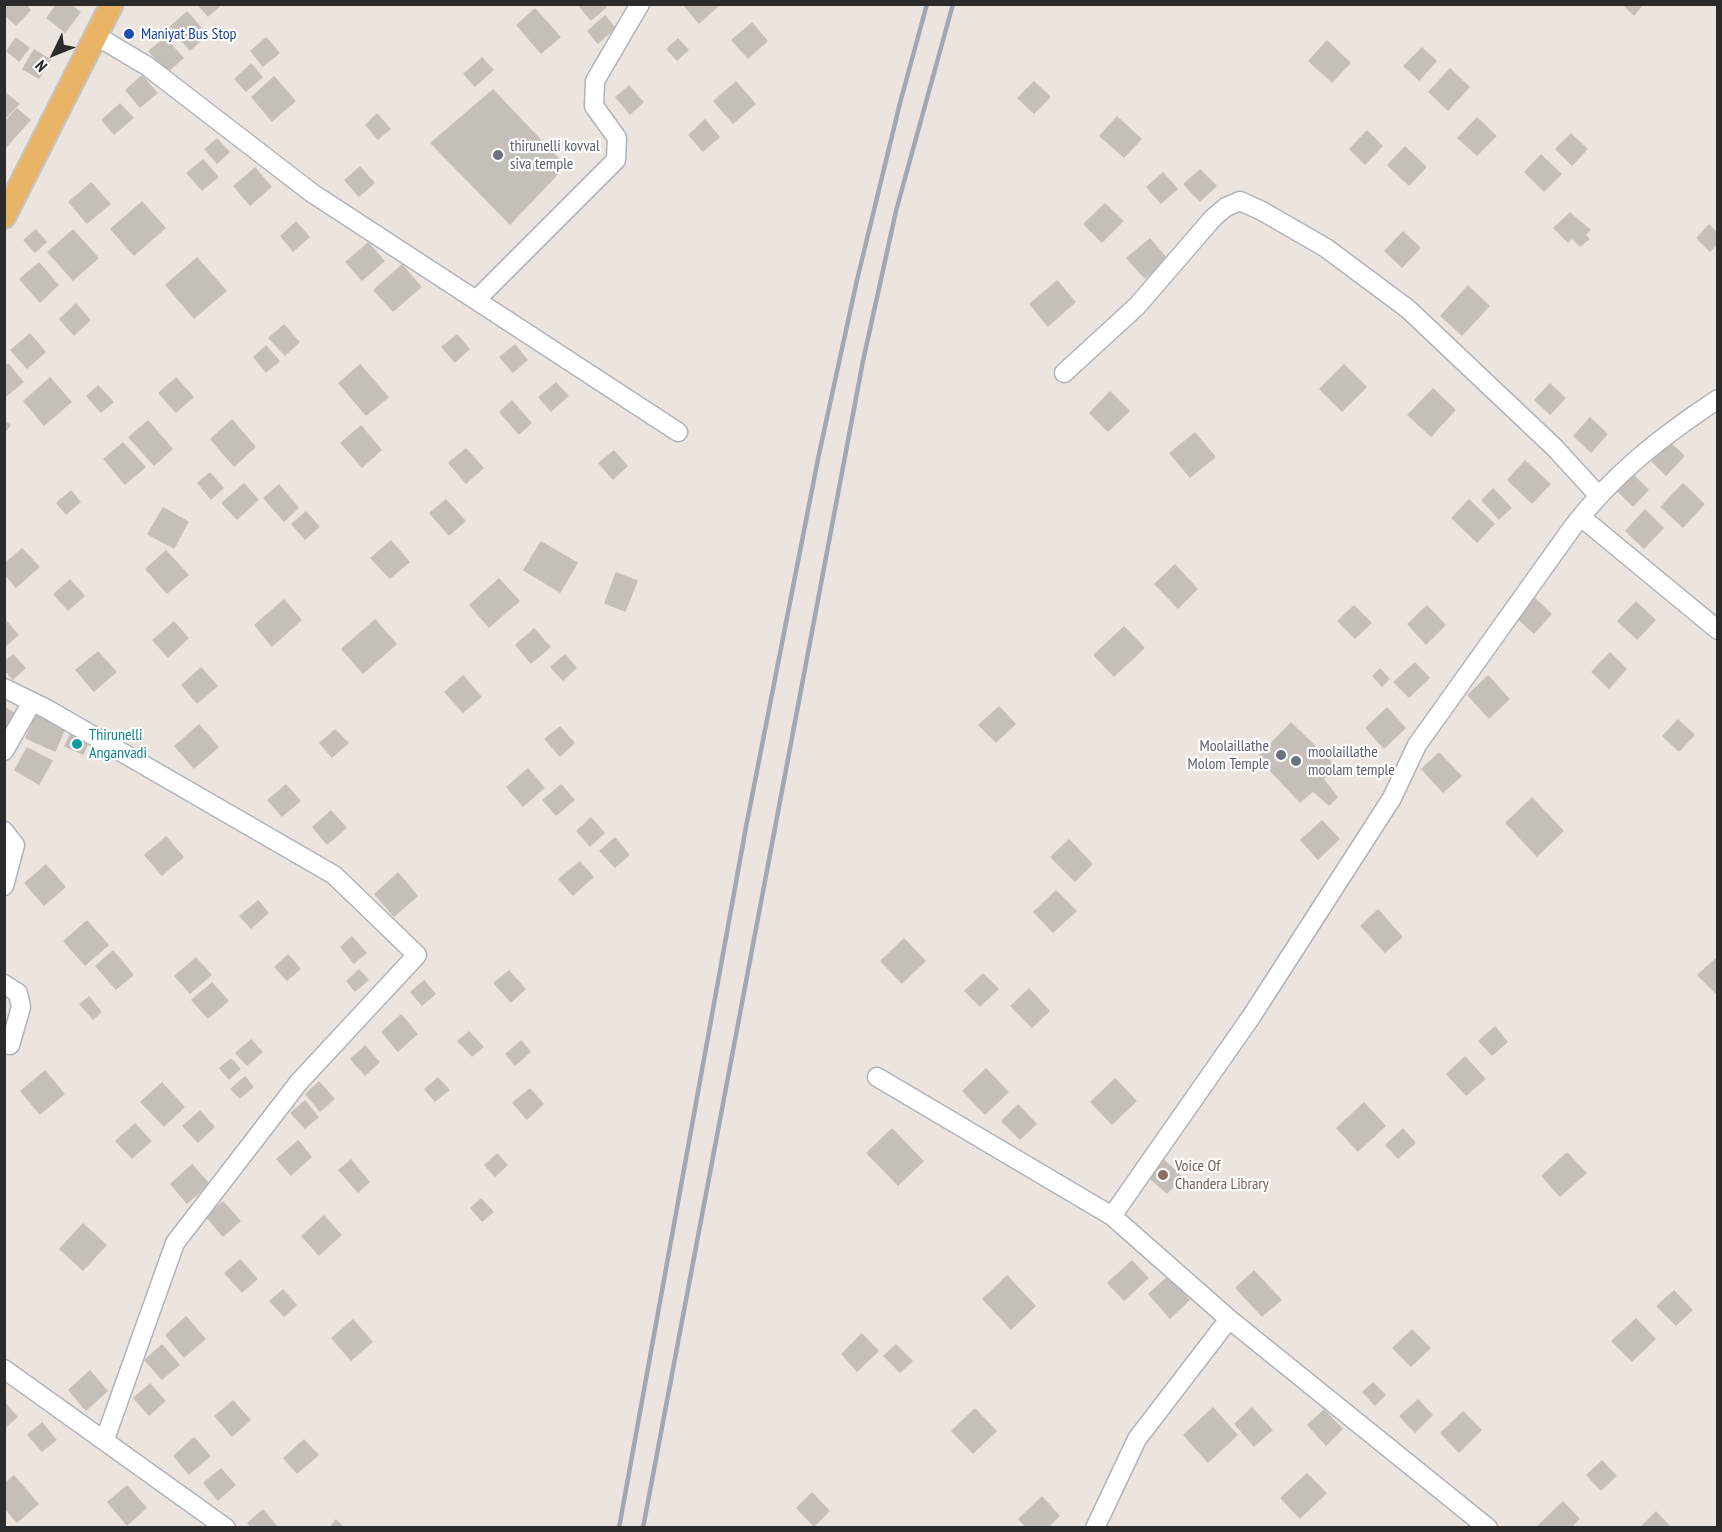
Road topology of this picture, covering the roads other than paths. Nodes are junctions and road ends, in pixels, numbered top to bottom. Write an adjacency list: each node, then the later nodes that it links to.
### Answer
1 (112, 4): 3 (main road)
2 (640, 4): 5 (street)
3 (95, 35): 4 (main road); 5 (street)
4 (4, 217)
5 (476, 300): 8 (street)
6 (1064, 373): 9 (street)
7 (1718, 399): 9 (street)
8 (678, 432)
9 (1598, 495): 10 (street)
10 (1581, 517): 11 (street); 20 (street)
11 (1718, 630)
12 (4, 688): 13 (street)
13 (32, 702): 14 (street); 23 (street)
14 (4, 751)
15 (4, 831): 16 (street)
16 (4, 886)
17 (4, 984): 18 (street)
18 (4, 1044)
19 (877, 1077): 20 (street)
20 (1112, 1216): 21 (street)
21 (1229, 1319): 25 (street); 26 (street)
22 (4, 1369): 23 (street)
23 (105, 1440): 24 (street)
24 (226, 1527)
25 (1095, 1527)
26 (1488, 1527)

